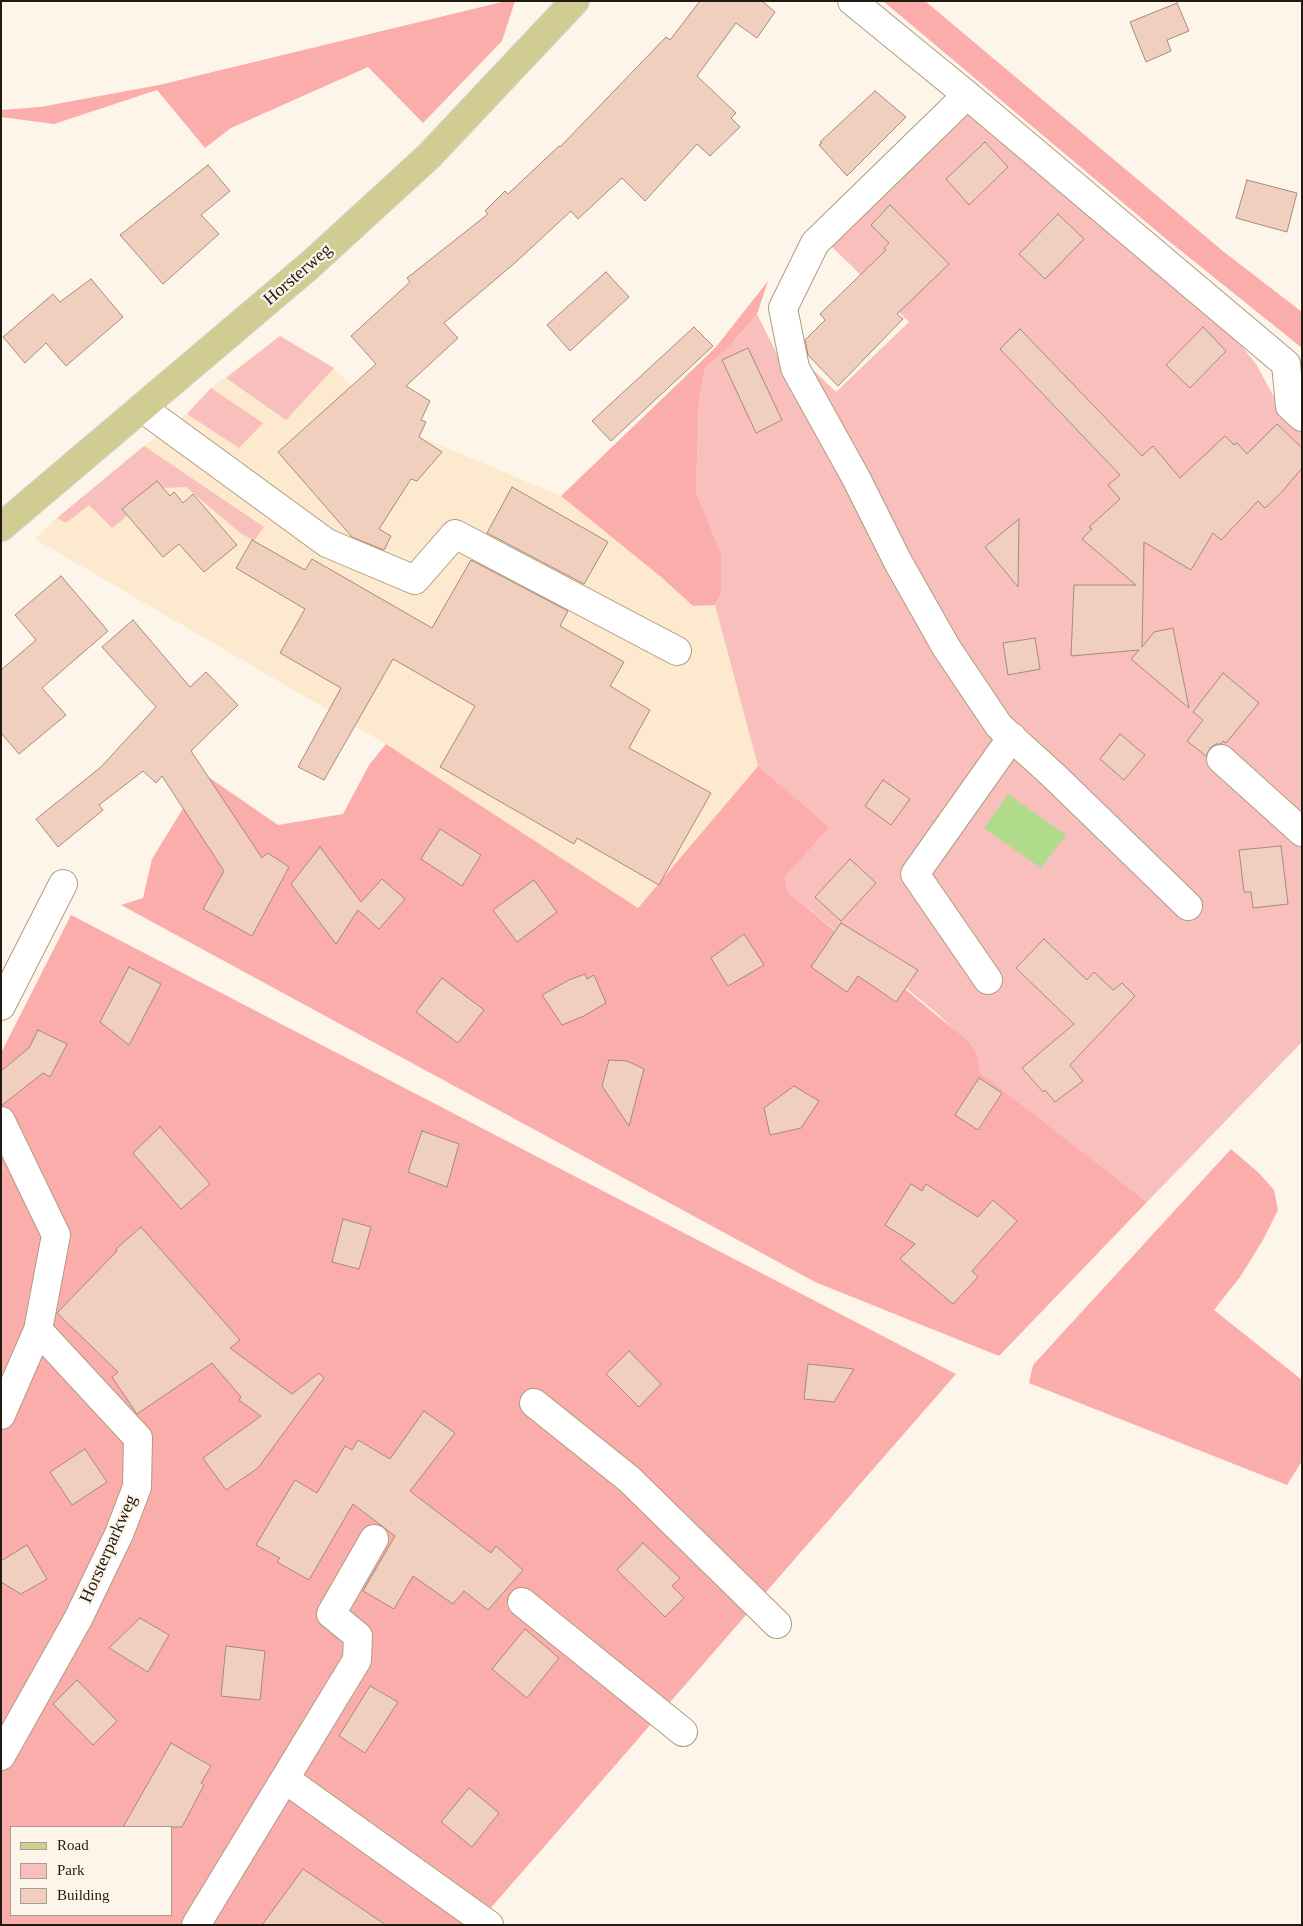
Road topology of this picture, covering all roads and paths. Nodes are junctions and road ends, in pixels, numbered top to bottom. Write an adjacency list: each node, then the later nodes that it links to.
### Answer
1 (575, 1): 4 (main road, Horsterweg)
2 (852, 1): 3 (lane)
3 (967, 95): 5 (lane); 8 (lane)
4 (142, 408): 6 (main road, Horsterweg); 7 (lane)
5 (1302, 417)
6 (1, 527)
7 (677, 651)
8 (1012, 737): 12 (lane); 13 (lane)
9 (1221, 759): 10 (lane)
10 (1302, 832)
11 (64, 884): 14 (lane)
12 (1188, 906)
13 (988, 980)
14 (1, 1006)
15 (1, 1121): 16 (lane)
16 (38, 1330): 18 (lane); 23 (lane, Horsterparkweg)
17 (534, 1404): 21 (lane)
18 (1, 1415)
19 (374, 1539): 24 (lane)
20 (522, 1602): 22 (lane)
21 (777, 1624)
22 (683, 1732)
23 (1, 1756)
24 (285, 1779): 25 (lane); 26 (lane)
25 (196, 1925)
26 (490, 1925)

